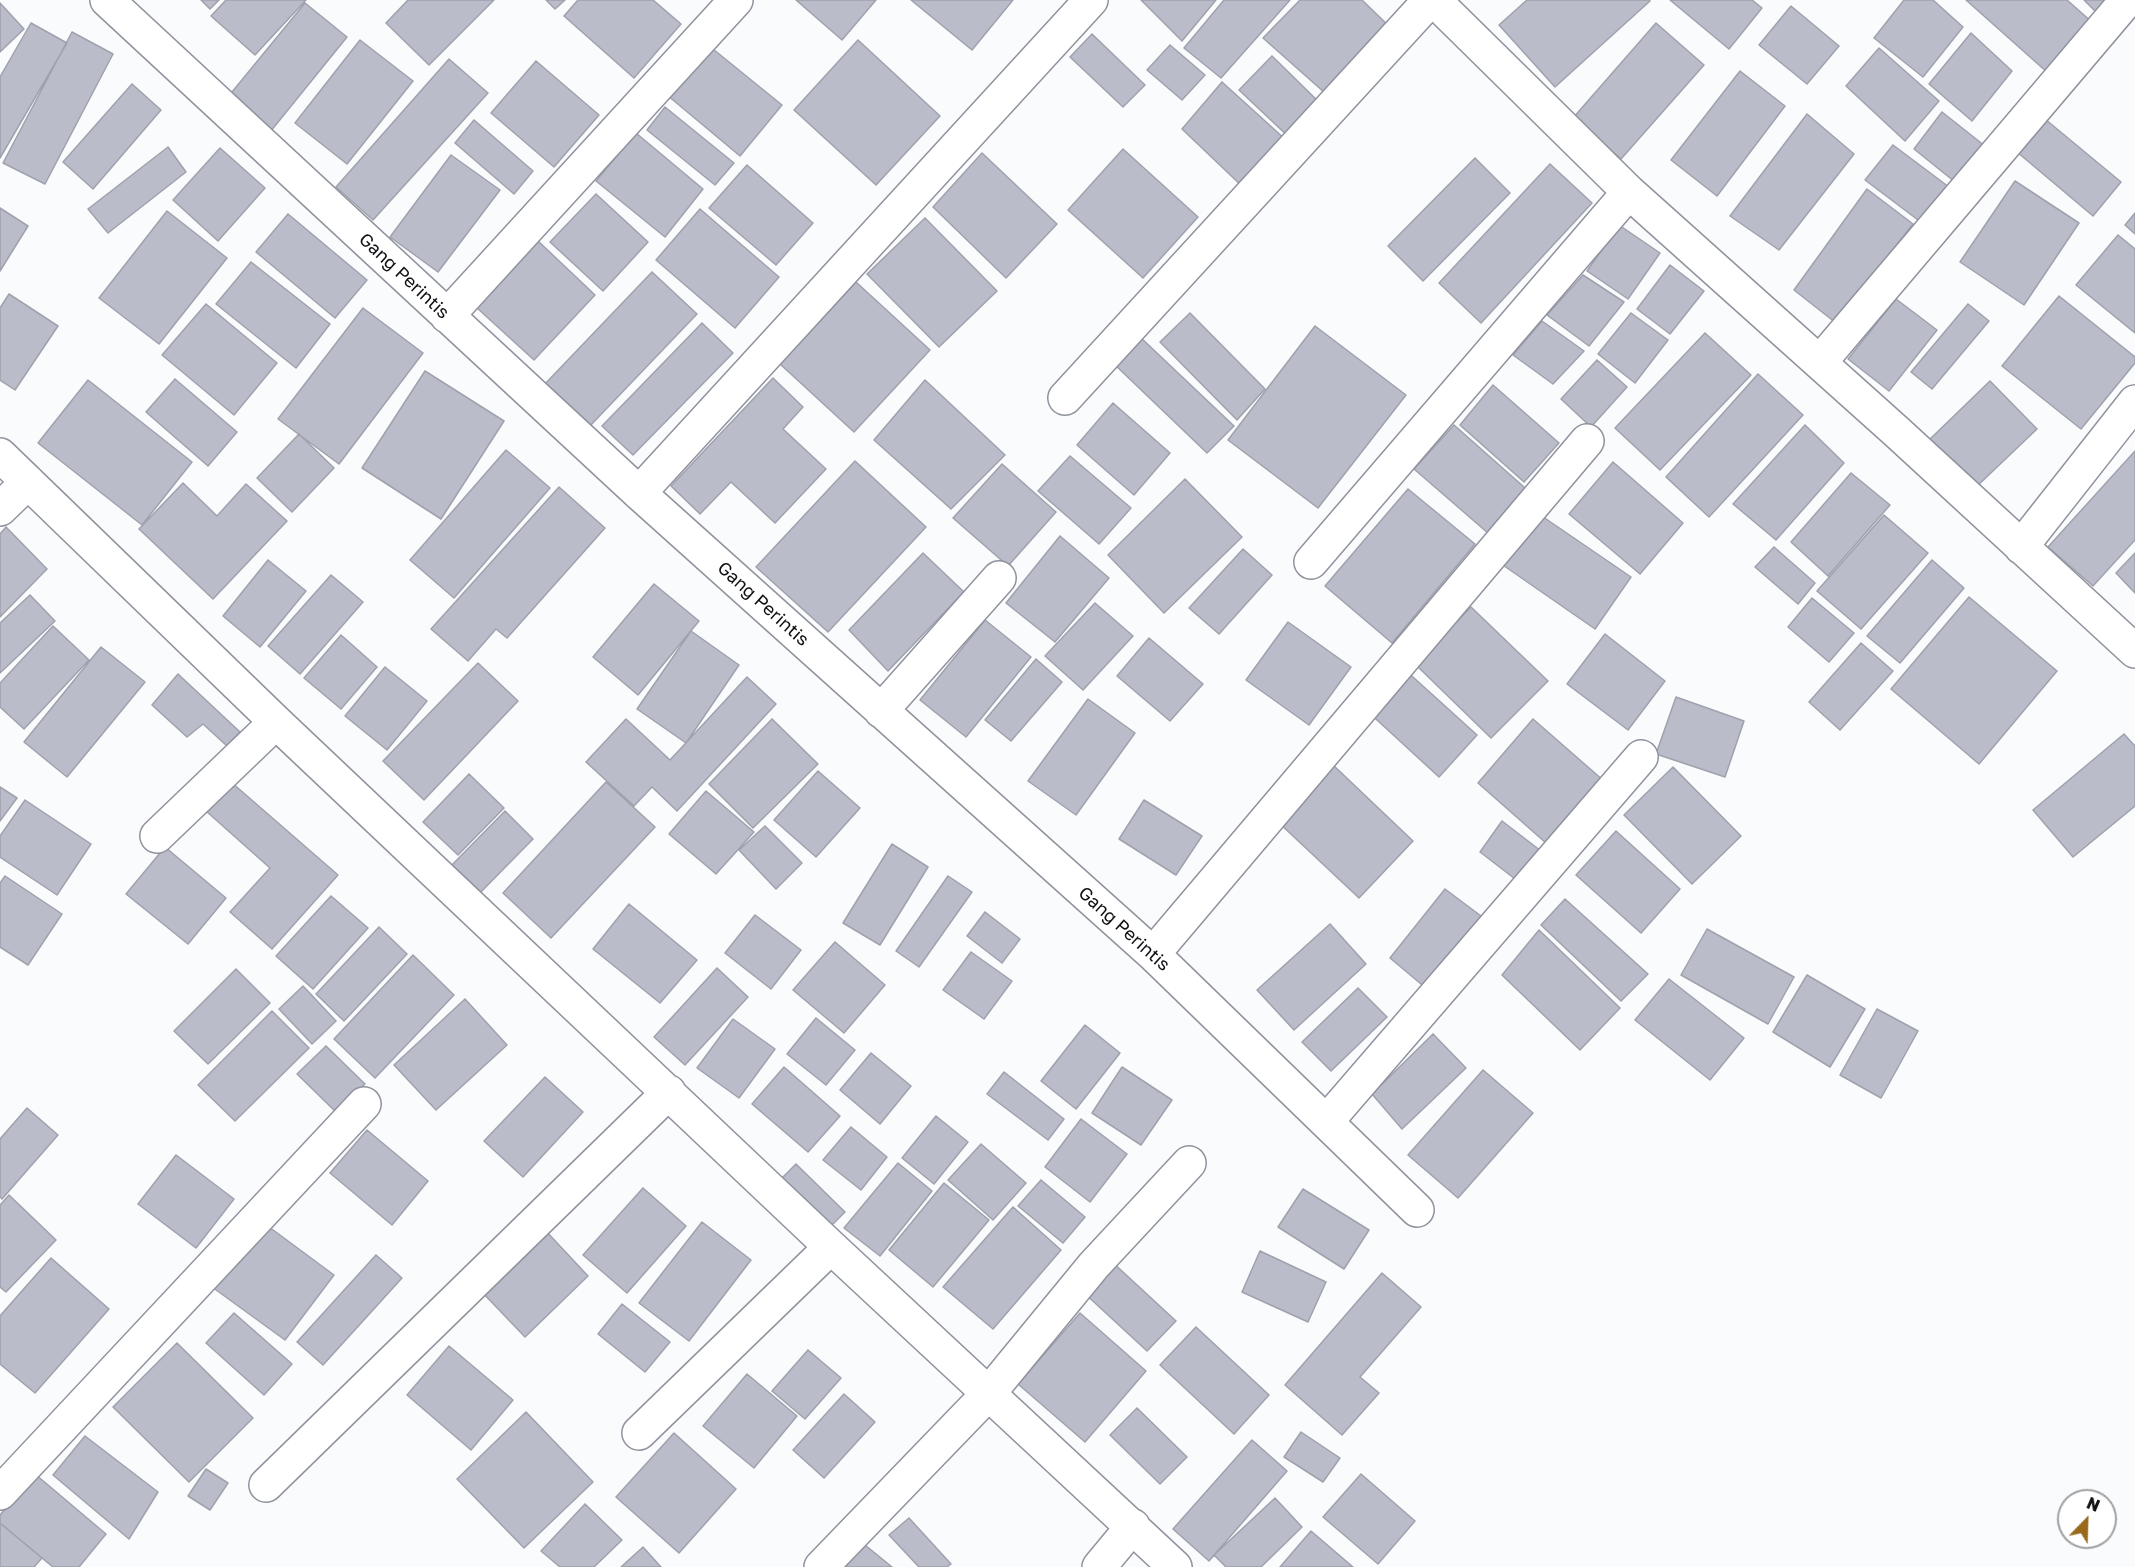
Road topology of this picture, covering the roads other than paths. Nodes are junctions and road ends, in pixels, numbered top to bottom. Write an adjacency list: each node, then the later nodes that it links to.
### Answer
1 (107, 0): 7 (street, Gang Perintis)
2 (736, 0): 7 (street)
3 (1090, 0): 14 (street)
4 (1432, 0): 6 (street); 9 (street)
5 (2127, 0): 8 (street)
6 (1629, 192): 8 (street); 17 (street)
7 (447, 316): 14 (street, Gang Perintis)
8 (1820, 362): 16 (street)
9 (1065, 398)
10 (2135, 402): 16 (street)
11 (1587, 441): 24 (street)
12 (0, 455): 13 (street)
13 (28, 482): 15 (street); 21 (street)
14 (639, 493): 20 (street, Gang Perintis)
15 (0, 510)
16 (2021, 547): 19 (street)
17 (1311, 562)
18 (999, 578): 20 (street)
19 (2135, 651)
20 (881, 711): 24 (street, Gang Perintis)
21 (276, 722): 23 (street); 25 (street)
22 (1641, 758): 27 (street)
23 (157, 836)
24 (1153, 954): 27 (street, Gang Perintis)
25 (669, 1092): 30 (street); 33 (street)
26 (364, 1104): 34 (street)
27 (1327, 1121): 29 (street, Gang Perintis)
28 (1189, 1163): 31 (street)
29 (1417, 1210)
30 (831, 1247): 31 (street); 32 (street)
31 (989, 1393): 35 (street); 36 (street)
32 (639, 1433)
33 (266, 1485)
34 (0, 1493)
35 (1133, 1526): 37 (street); 38 (street)
36 (821, 1567)
37 (1099, 1567)
38 (1175, 1567)

